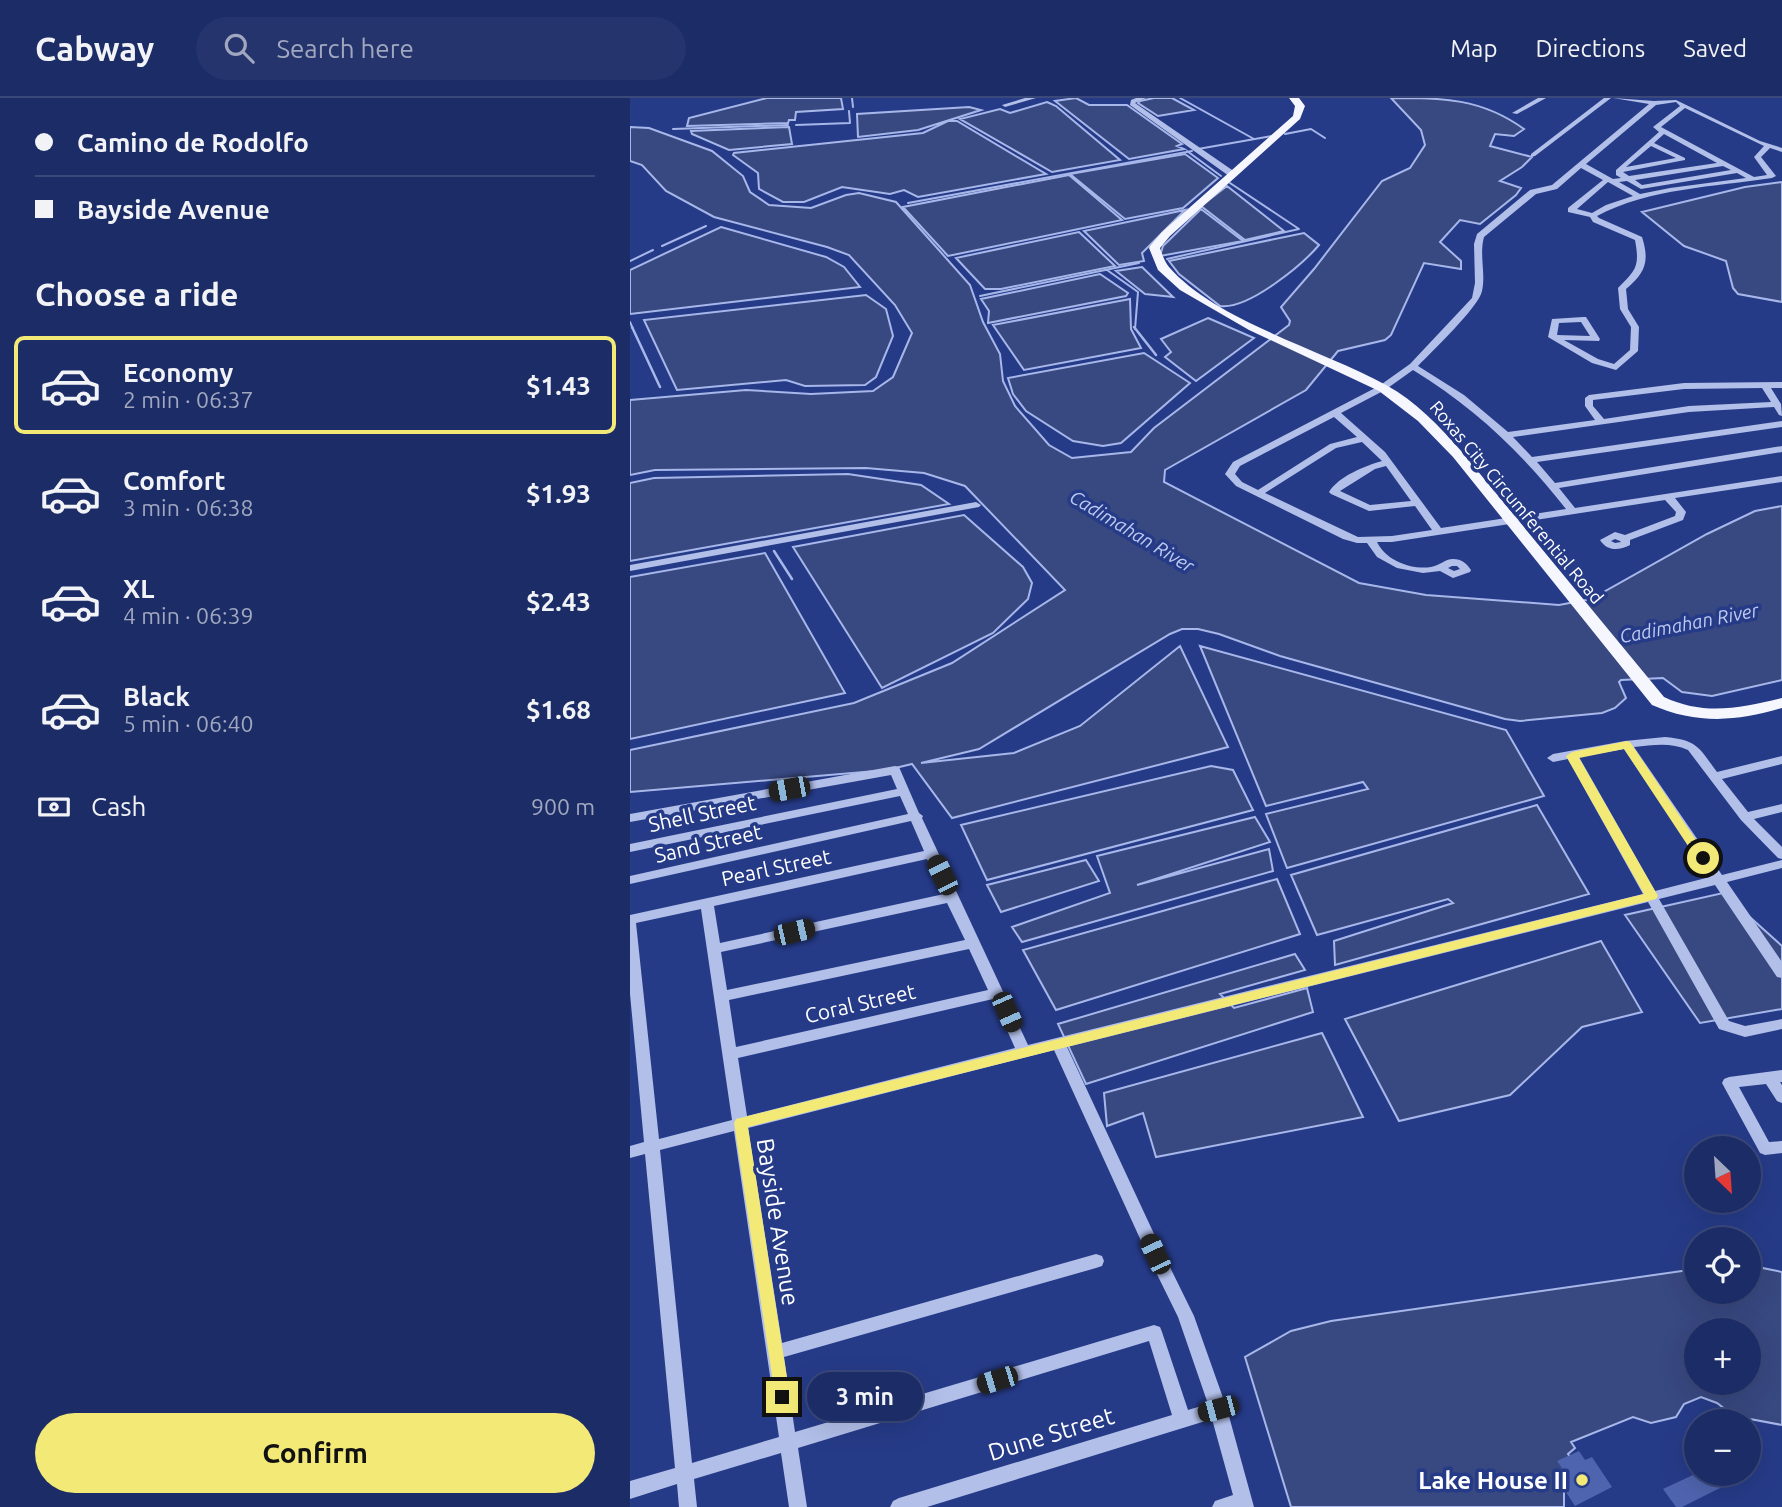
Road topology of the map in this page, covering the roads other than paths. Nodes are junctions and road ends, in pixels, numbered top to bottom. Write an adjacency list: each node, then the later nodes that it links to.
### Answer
1 (1033, 98): 9 (street)
2 (1143, 98): 25 (street)
3 (1294, 98): 25 (main road, Roxas City Circumferential Road)
4 (1544, 98): 11 (street)
5 (1608, 98): 17 (street)
6 (1616, 98): 8 (street)
7 (1672, 99): 8 (street); 10 (street)
8 (1654, 103): 21 (street)
9 (1006, 105)
10 (1684, 106): 12 (street); 14 (street)
11 (1515, 113)
12 (1663, 132): 13 (street); 20 (street)
13 (1649, 143): 16 (street); 18 (street)
14 (1768, 146): 15 (street); 27 (street)
15 (1782, 150)
16 (1667, 151): 18 (street); 19 (street)
17 (1533, 155)
18 (1632, 158): 23 (street)
19 (1682, 159): 22 (street); 23 (street)
20 (1724, 164): 22 (street); 24 (street)
21 (1582, 165): 28 (street); 36 (street)
22 (1698, 167): 26 (street)
23 (1618, 171): 26 (street)
24 (1738, 171): 26 (street); 27 (street)
25 (1232, 174): 39 (main road, Roxas City Circumferential Road)
26 (1628, 178): 28 (street)
27 (1753, 179): 30 (street)
28 (1610, 180): 29 (street); 30 (street)
29 (1593, 191): 31 (street); 32 (street)
30 (1640, 197): 31 (street)
31 (1617, 204): 32 (street)
32 (1593, 215): 35 (street)
33 (1552, 337): 34 (street); 34 (street); 35 (street)
34 (1596, 339): 35 (street)
35 (1595, 361)
36 (1413, 366): 39 (street); 44 (street)
37 (1765, 384): 38 (street); 40 (street); 42 (street)
38 (1782, 385)
39 (1382, 388): 41 (street); 56 (main road, Roxas City Circumferential Road)
40 (1779, 408): 42 (street)
41 (1334, 412): 45 (street); 51 (street)
42 (1601, 421): 44 (street)
43 (1782, 424): 47 (street)
44 (1508, 435): 47 (street)
45 (1366, 438): 48 (street); 51 (street)
46 (1782, 449): 50 (street)
47 (1530, 460): 50 (street)
48 (1388, 462): 53 (street); 53 (street)
49 (1782, 479): 52 (street)
50 (1553, 486): 55 (street)
51 (1259, 494): 58 (street)
52 (1668, 497): 55 (street); 59 (street)
53 (1418, 503): 57 (street)
54 (976, 505): 60 (street)
55 (1572, 511): 56 (street)
56 (1510, 520): 57 (street); 62 (main road, Roxas City Circumferential Road)
57 (1439, 531): 58 (street)
58 (1371, 539): 61 (street)
59 (1625, 539)
60 (630, 568)
61 (1442, 568)
62 (1782, 703)
63 (1627, 745): 64 (street); 68 (street); 79 (street)
64 (1572, 756): 65 (street); 80 (street)
65 (1553, 758)
66 (1782, 760): 68 (street)
67 (895, 770): 69 (street); 73 (street)
68 (1713, 777): 72 (street)
69 (905, 791): 71 (street); 74 (street, Shell Street)
70 (1782, 808): 72 (street)
71 (917, 816): 75 (street); 78 (street, Sand Street)
72 (1745, 817): 76 (street)
73 (630, 818)
74 (630, 848)
75 (931, 854): 81 (street); 82 (street, Pearl Street)
76 (1782, 855)
77 (1782, 864): 79 (street)
78 (630, 880)
79 (1718, 881): 80 (street); 87 (street)
80 (1652, 896): 90 (street); 91 (street)
81 (953, 897): 85 (street); 86 (street)
82 (708, 902): 83 (street, Pearl Street); 86 (street, Bayside Avenue)
83 (630, 920)
84 (630, 925): 97 (street)
85 (973, 943): 88 (street); 89 (street)
86 (715, 949): 89 (street, Bayside Avenue)
87 (1782, 973)
88 (998, 993): 92 (street); 93 (street, Coral Street)
89 (722, 996): 93 (street, Bayside Avenue)
90 (1782, 1024)
91 (1058, 1044): 92 (street); 102 (street)
92 (1024, 1051): 96 (street)
93 (730, 1054): 96 (street, Bayside Avenue)
94 (1776, 1077): 95 (street); 98 (street)
95 (1782, 1097)
96 (741, 1123): 97 (street); 101 (street, Bayside Avenue)
97 (653, 1147): 99 (street); 105 (street)
98 (1782, 1147)
99 (630, 1152)
100 (1096, 1261): 101 (street)
101 (775, 1352): 104 (street, Bayside Avenue)
102 (1218, 1409): 103 (street, Dune Street); 107 (street)
103 (1182, 1418): 104 (street); 110 (street, Dune Street)
104 (788, 1443): 105 (street); 109 (street, Bayside Avenue)
105 (685, 1474): 106 (street); 108 (street)
106 (630, 1490)
107 (1244, 1503): 111 (street)
108 (688, 1507)
109 (798, 1507)
110 (899, 1507)
111 (1221, 1507)

